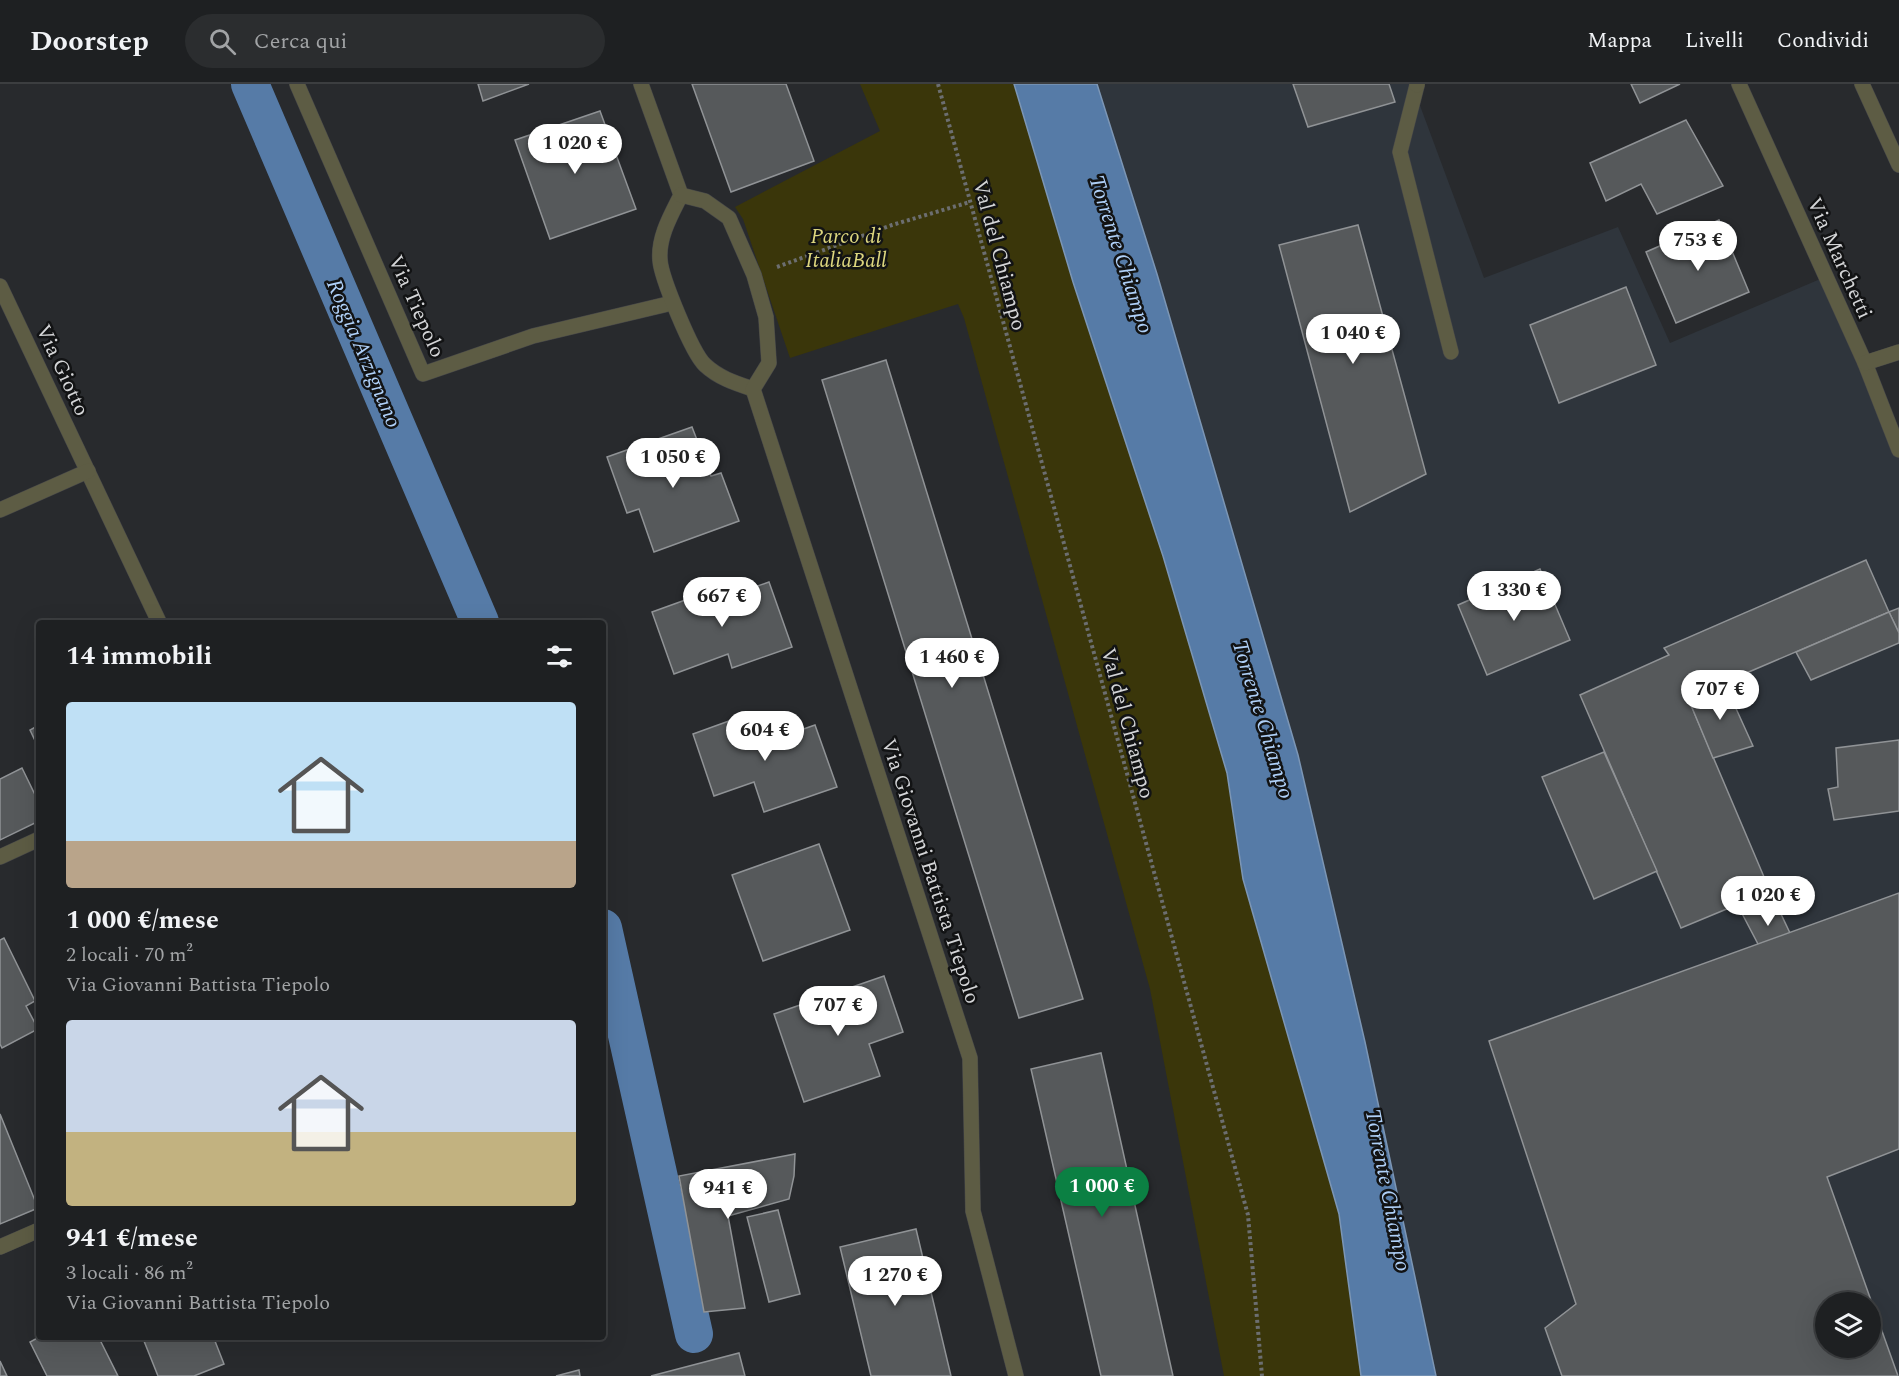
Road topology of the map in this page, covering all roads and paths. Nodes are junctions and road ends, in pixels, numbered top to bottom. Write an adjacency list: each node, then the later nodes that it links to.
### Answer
1 (297, 84): 12 (street, Via Tiepolo)
2 (641, 84): 8 (street)
3 (938, 84): 9 (path, Val del Chiampo)
4 (1739, 84): 15 (street, Via Marchetti)
5 (1862, 84): 7 (street)
6 (1417, 85): 13 (street)
7 (1899, 165)
8 (681, 195): 10 (street); 12 (street)
9 (970, 202): 10 (path); 26 (path, Val del Chiampo)
10 (754, 275): 16 (street)
11 (0, 286): 18 (street, Via Giotto)
12 (672, 303): 16 (street)
13 (1451, 352)
14 (1899, 352): 15 (street)
15 (1865, 363): 17 (street, Via Marchetti)
16 (753, 389): 25 (street, Via Giovanni Battista Tiepolo)
17 (1899, 450)
18 (88, 471): 19 (street); 20 (street, Via Giotto)
19 (0, 510)
20 (158, 620)
21 (36, 840): 22 (street)
22 (0, 857)
23 (36, 1231): 24 (street)
24 (0, 1247)
25 (1016, 1376)
26 (1262, 1376)

